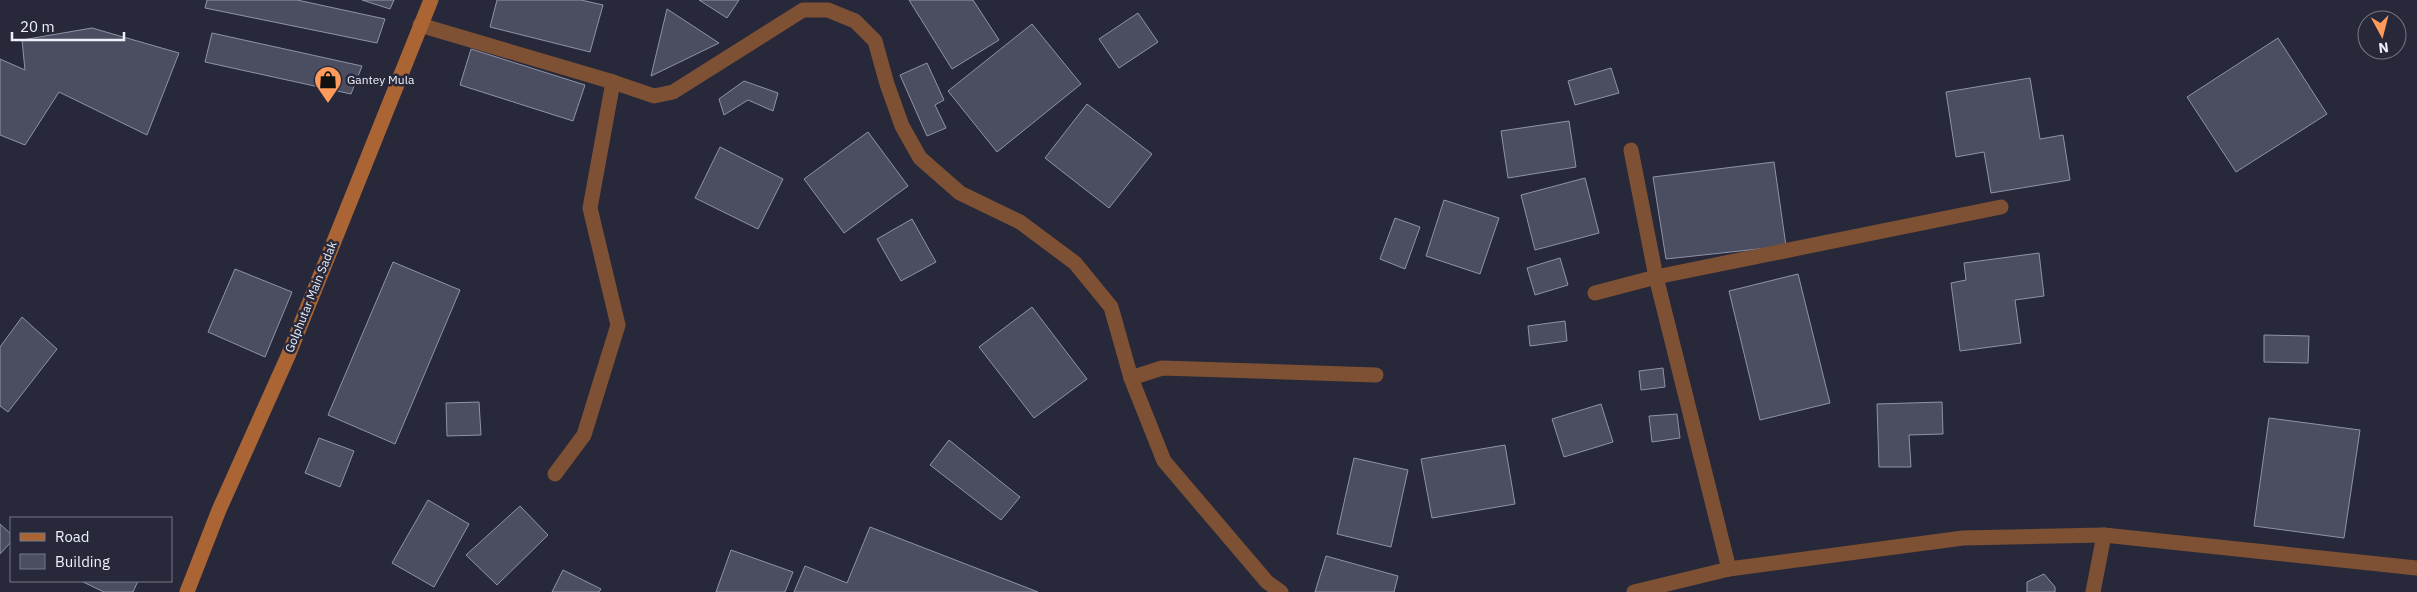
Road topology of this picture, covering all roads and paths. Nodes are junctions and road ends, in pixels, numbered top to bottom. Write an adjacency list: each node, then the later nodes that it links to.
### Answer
1 (431, 0): 2 (main road, Golphutar Main Sadak)
2 (420, 25): 3 (street); 14 (main road, Golphutar Main Sadak)
3 (613, 82): 9 (street); 10 (street)
4 (1632, 150): 6 (street)
5 (2001, 207): 6 (street)
6 (1656, 277): 7 (street); 13 (street)
7 (1596, 293)
8 (1376, 374): 9 (street)
9 (1131, 378): 15 (street)
10 (555, 474)
11 (2104, 535): 12 (street); 13 (street); 17 (street)
12 (2417, 568)
13 (1729, 569): 16 (street)
14 (187, 592)
15 (1281, 592)
16 (1634, 592)
17 (2093, 592)

